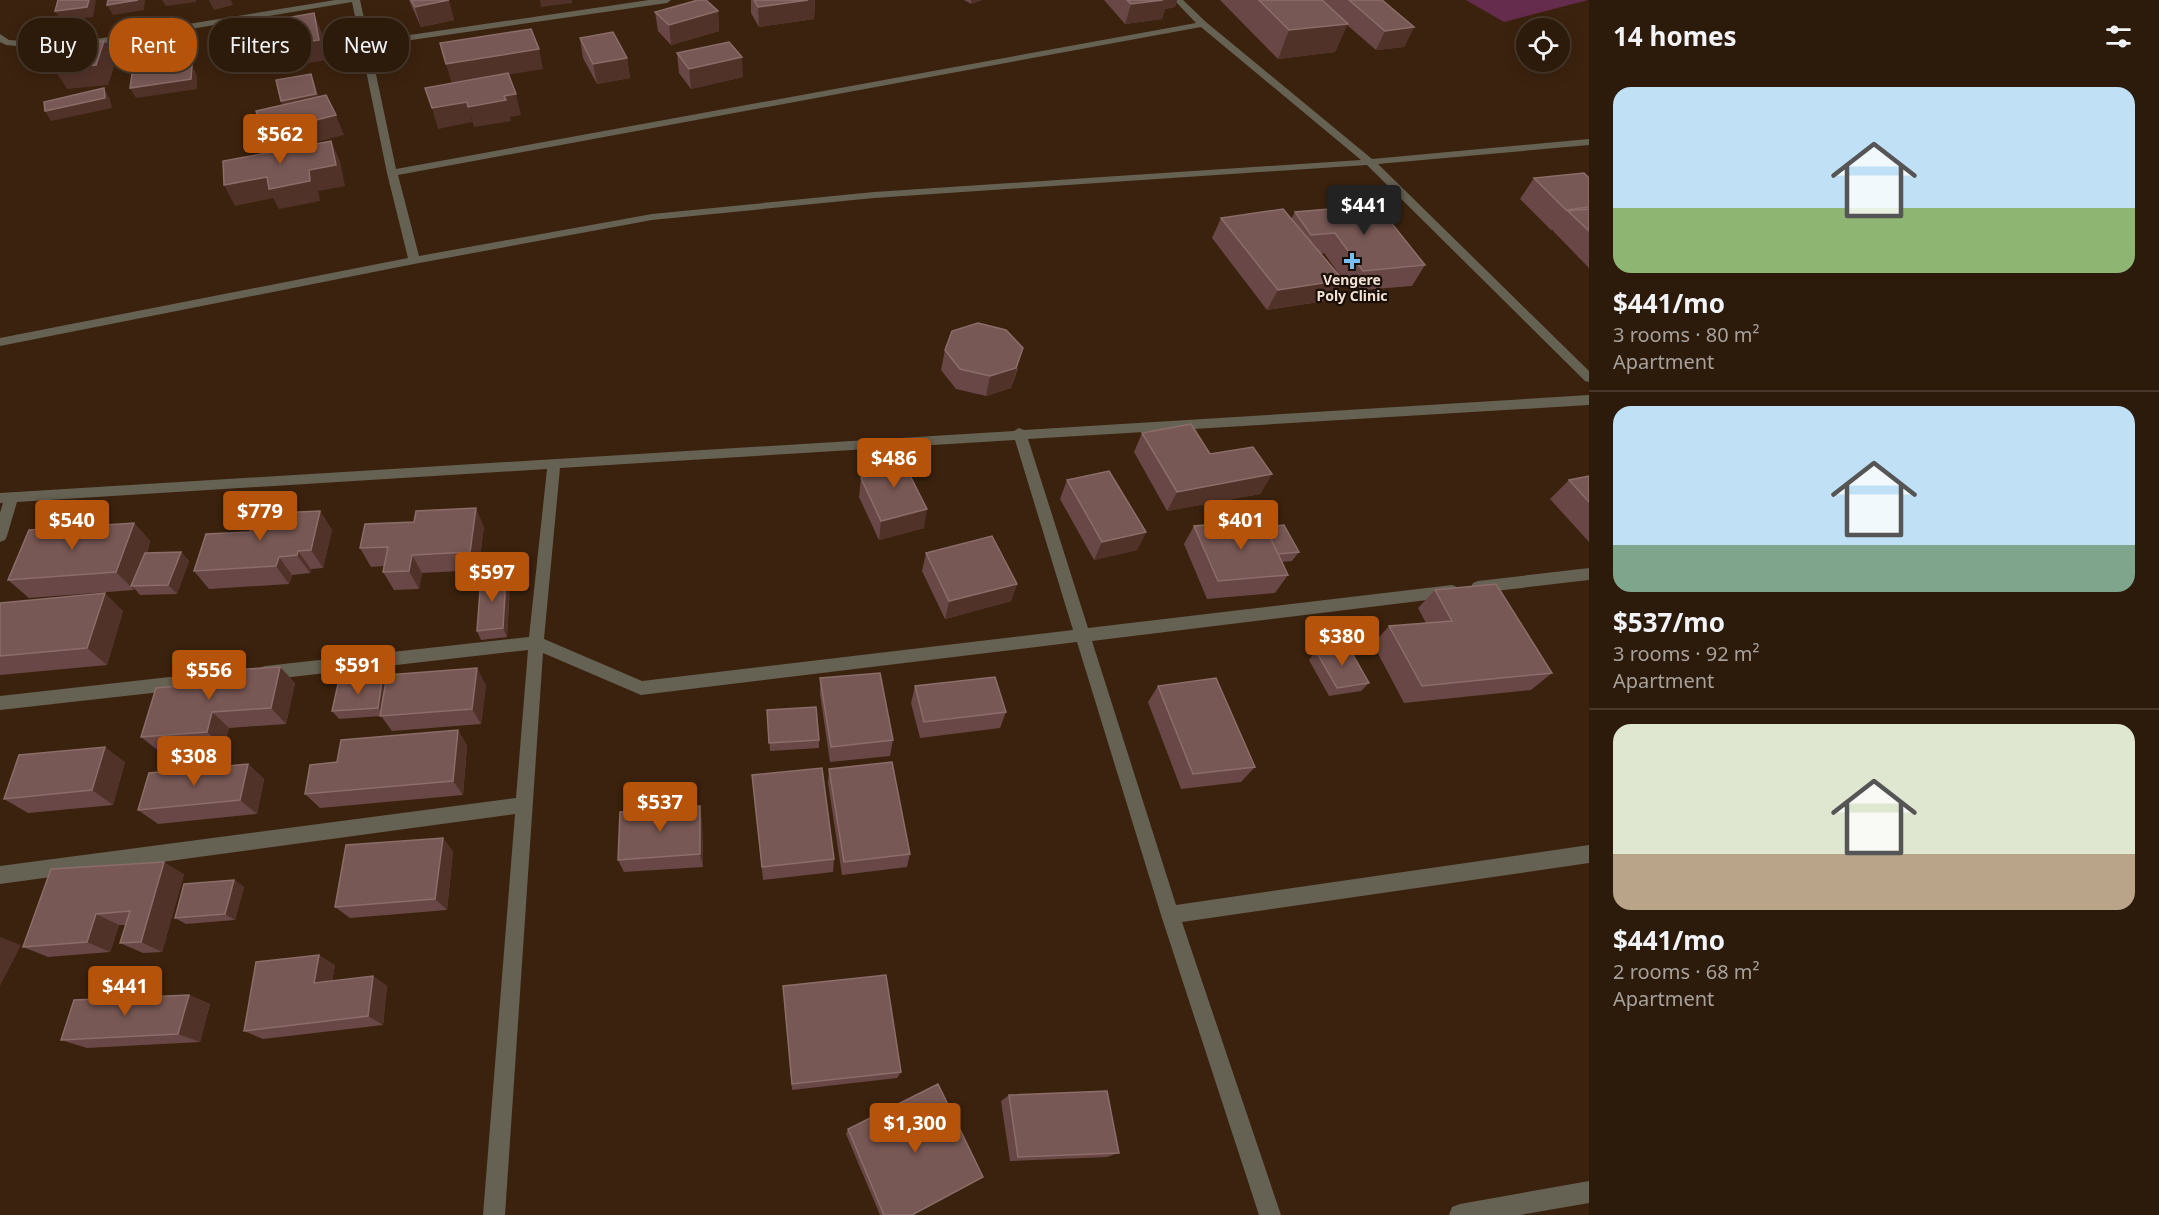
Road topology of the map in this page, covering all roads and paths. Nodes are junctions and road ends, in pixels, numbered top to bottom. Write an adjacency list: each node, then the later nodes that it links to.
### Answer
1 (351, 0): 8 (street)
2 (356, 0): 6 (street)
3 (667, 0): 5 (street)
4 (1178, 0): 7 (street)
5 (607, 4): 9 (street)
6 (360, 18)
7 (1203, 24): 12 (street); 13 (street)
8 (0, 37)
9 (409, 37)
10 (372, 72): 13 (street)
11 (1589, 142): 12 (street)
12 (1370, 162): 14 (street); 16 (street)
13 (392, 173): 14 (street)
14 (414, 260): 15 (street)
15 (0, 342)
16 (1589, 378)
17 (1589, 400): 18 (street)
18 (1019, 433): 19 (street); 23 (street)
19 (554, 463): 20 (street); 24 (street)
20 (6, 498): 21 (street)
21 (0, 536)
22 (1589, 574): 23 (street)
23 (1082, 635): 24 (street); 29 (street)
24 (536, 643): 25 (street); 26 (street)
25 (0, 703)
26 (524, 805): 28 (street); 31 (street)
27 (1589, 854): 29 (street)
28 (0, 875)
29 (1170, 915): 32 (street)
30 (1589, 1192): 33 (street)
31 (494, 1215)
32 (1270, 1215)
33 (1460, 1215)

